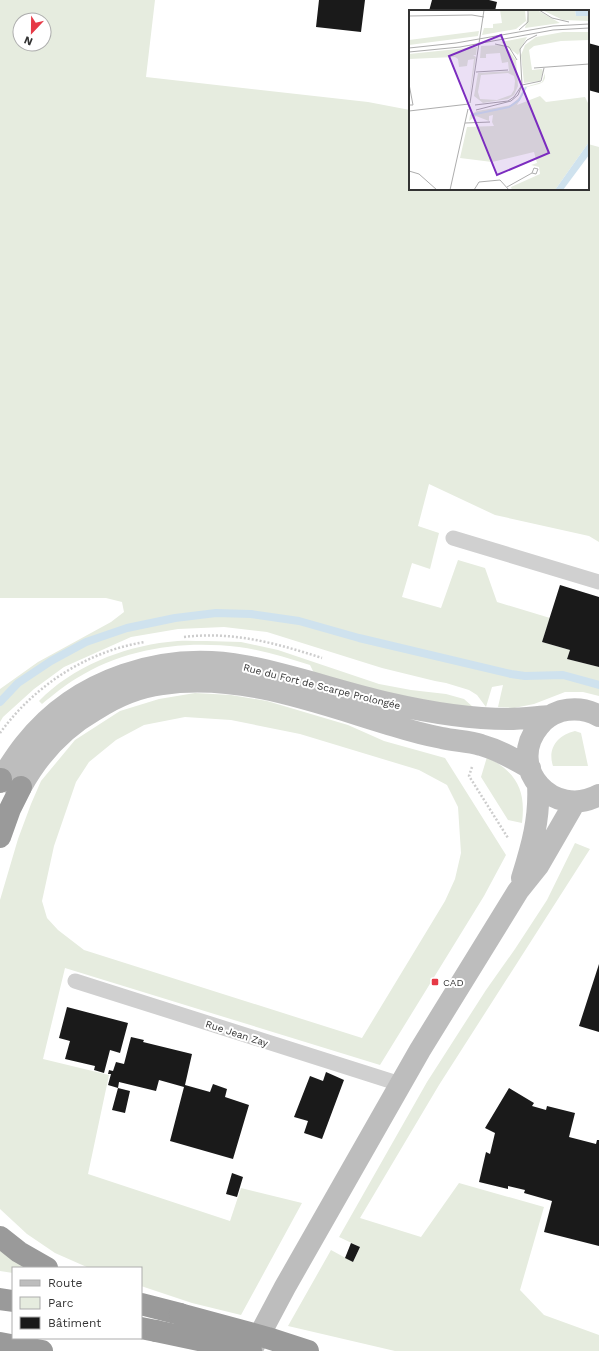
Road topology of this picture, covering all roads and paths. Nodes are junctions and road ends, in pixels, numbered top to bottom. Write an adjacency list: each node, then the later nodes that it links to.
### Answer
1 (453, 538): 2 (lane)
2 (599, 582)
3 (597, 713): 4 (main road)
4 (550, 716): 6 (main road); 7 (main road, Rue du Fort de Scarpe Prolongée)
5 (479, 744): 6 (main road, Rue du Fort de Scarpe Prolongée); 7 (main road, Rue du Fort de Scarpe Prolongée); 11 (path)
6 (534, 776): 9 (main road, Rue du Fort de Scarpe Prolongée); 12 (main road)
7 (7, 783): 10 (highway)
8 (599, 795): 9 (main road)
9 (575, 802): 12 (main road)
10 (0, 837)
11 (509, 840)
12 (518, 891): 14 (main road)
13 (75, 981): 14 (lane, Rue Jean Zay)
14 (400, 1084): 17 (main road)
15 (0, 1237): 16 (highway)
16 (45, 1267)
17 (285, 1287): 24 (main road); 25 (main road)
18 (0, 1299): 19 (highway)
19 (12, 1301)
20 (142, 1304): 26 (highway, bridge)
21 (149, 1329): 25 (highway, bridge)
22 (0, 1343): 23 (highway)
23 (42, 1351)
24 (245, 1351)
25 (251, 1351)
26 (308, 1351)

